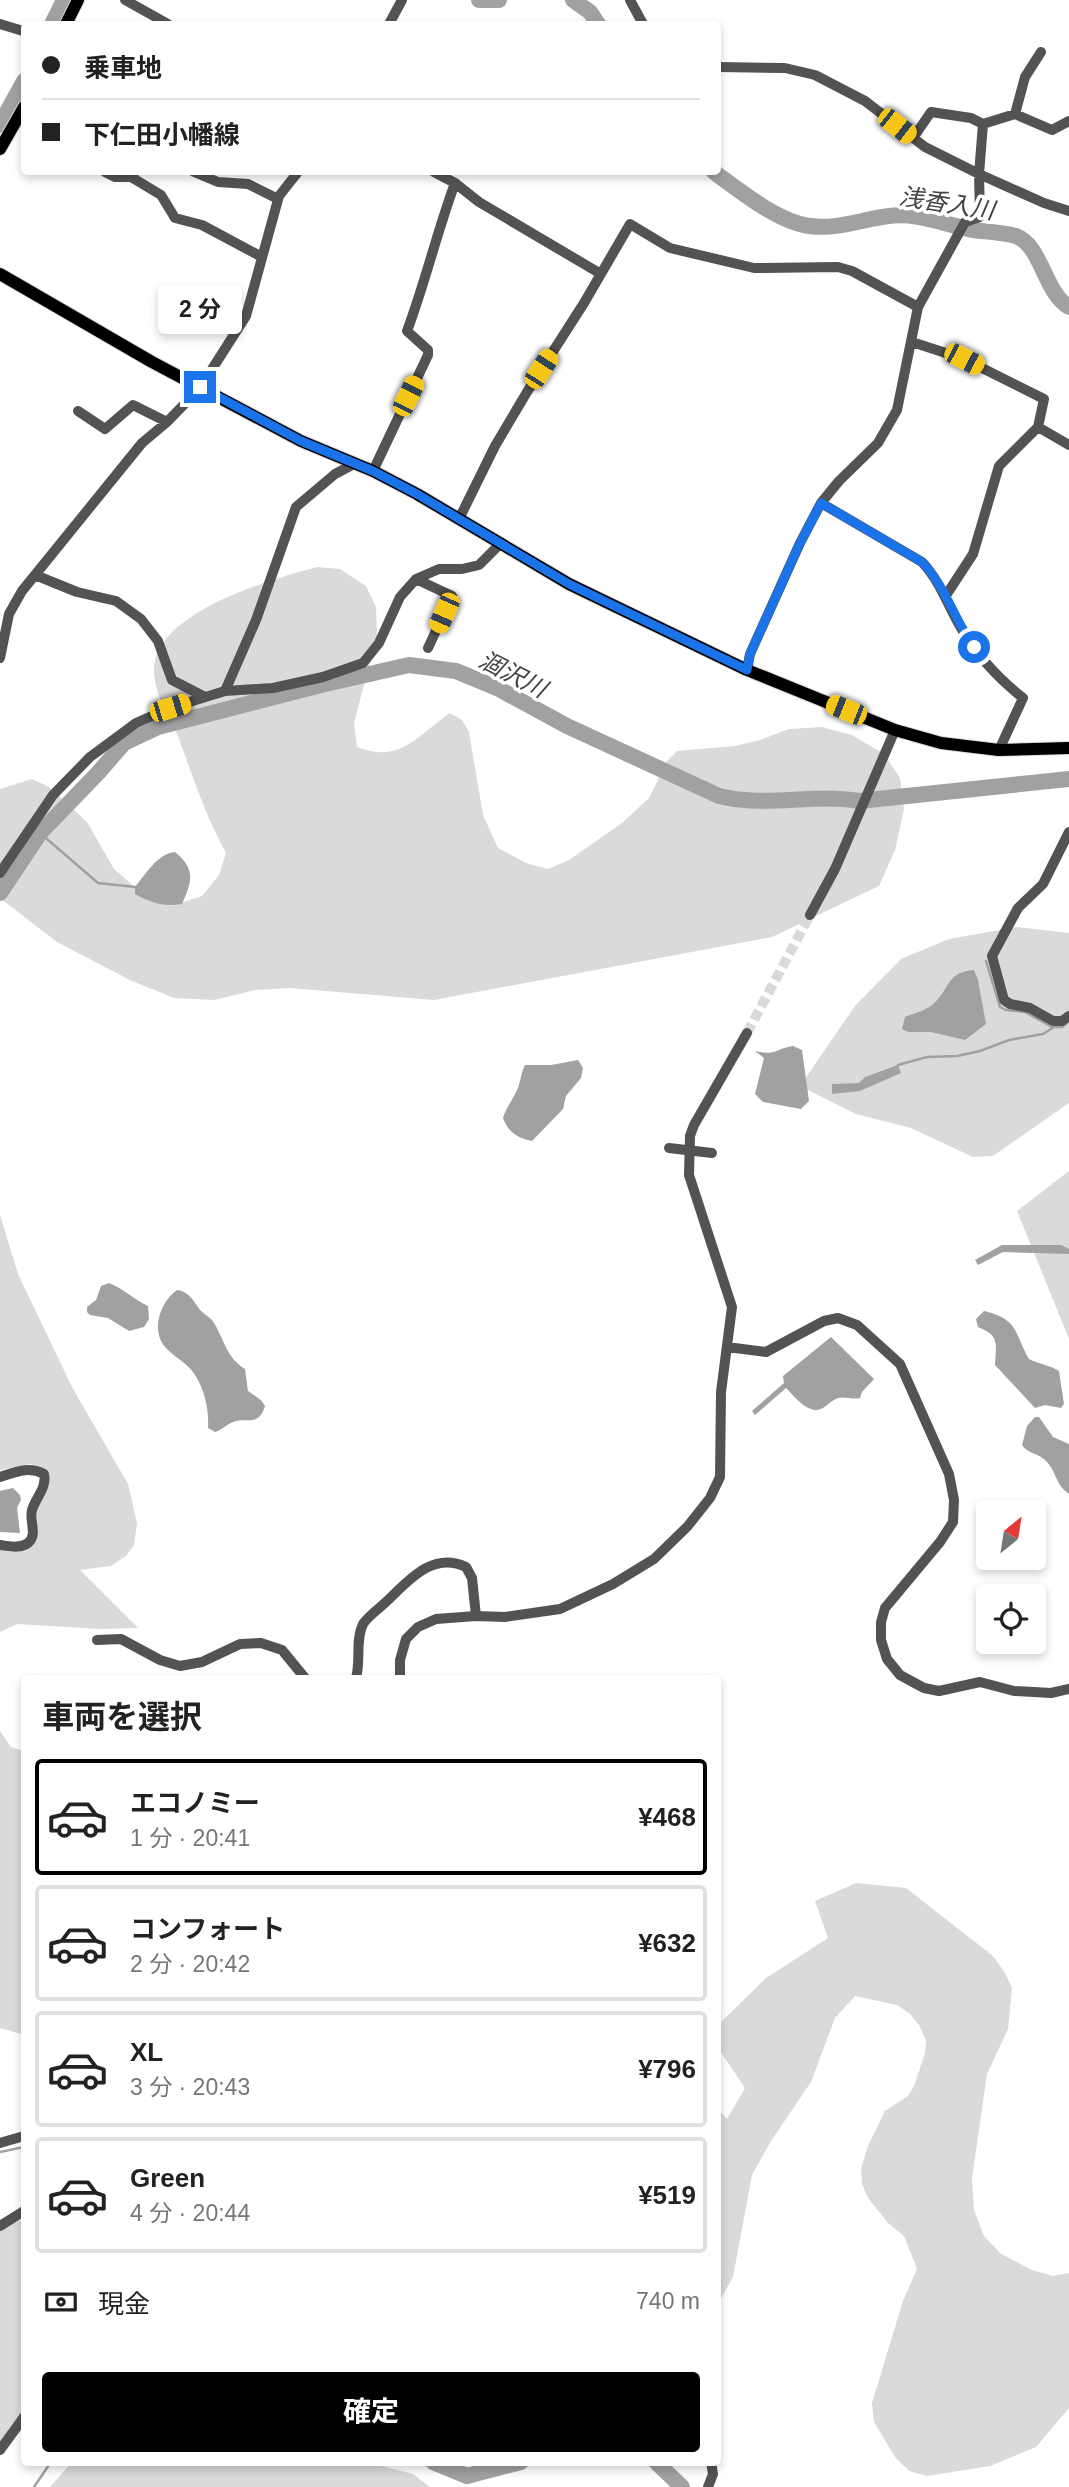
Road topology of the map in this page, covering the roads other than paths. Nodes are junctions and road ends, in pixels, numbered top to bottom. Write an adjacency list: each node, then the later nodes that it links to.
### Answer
1 (76, 0): 5 (main road)
2 (125, 0): 6 (street)
3 (401, 0): 7 (street)
4 (630, 0): 8 (street)
5 (67, 21)
6 (163, 21)
7 (390, 21)
8 (641, 21)
9 (0, 24): 10 (street)
10 (21, 30)
11 (1041, 52): 13 (street)
12 (721, 67): 17 (street)
13 (1015, 114): 14 (street); 15 (street)
14 (1069, 121)
15 (983, 124): 17 (street); 19 (street)
16 (20, 125): 18 (main road)
17 (913, 138): 19 (street)
18 (0, 149)
19 (979, 174): 26 (street); 30 (street)
20 (134, 175): 27 (street)
21 (202, 175): 25 (street)
22 (296, 175): 25 (street)
23 (439, 175): 24 (street)
24 (455, 184): 29 (street); 38 (street)
25 (278, 199): 27 (street)
26 (1069, 211)
27 (262, 257): 32 (street)
28 (0, 274): 32 (main road)
29 (601, 274): 30 (street); 40 (street)
30 (918, 307): 31 (street)
31 (912, 342): 35 (street); 39 (street)
32 (200, 387): 34 (street); 37 (main road)
33 (78, 411): 34 (street)
34 (167, 422): 42 (street)
35 (1038, 427): 36 (street); 44 (street)
36 (1069, 445)
37 (354, 464): 38 (main road); 49 (street)
38 (373, 471): 40 (main road)
39 (821, 503): 44 (street); 48 (street)
40 (459, 519): 41 (main road)
41 (501, 543): 43 (street); 48 (main road)
42 (35, 575): 45 (street); 50 (street)
43 (416, 579): 46 (street); 49 (street)
44 (945, 597): 53 (street)
45 (2, 624): 47 (street)
46 (428, 648)
47 (0, 658)
48 (747, 670): 51 (main road)
49 (225, 691): 50 (street)
50 (205, 697): 55 (street)
51 (895, 730): 53 (main road); 56 (street)
52 (1069, 748): 53 (main road)
53 (999, 750)
54 (1069, 832): 57 (street)
55 (0, 873)
56 (810, 915)
57 (1069, 1016)
58 (747, 1033): 61 (street)
59 (669, 1148): 60 (street, bridge)
60 (712, 1153)
61 (727, 1347): 64 (street); 69 (street)
62 (0, 1478): 63 (street)
63 (0, 1545)
64 (476, 1616): 67 (street); 68 (street)
65 (97, 1640): 66 (street)
66 (303, 1675)
67 (357, 1675)
68 (400, 1675)
69 (1069, 1689)
70 (21, 2137): 71 (street)
71 (0, 2143)
72 (21, 2213): 73 (street)
73 (0, 2226)
74 (21, 2421): 75 (street)
75 (0, 2450)
76 (712, 2466): 77 (street)
77 (708, 2487)

